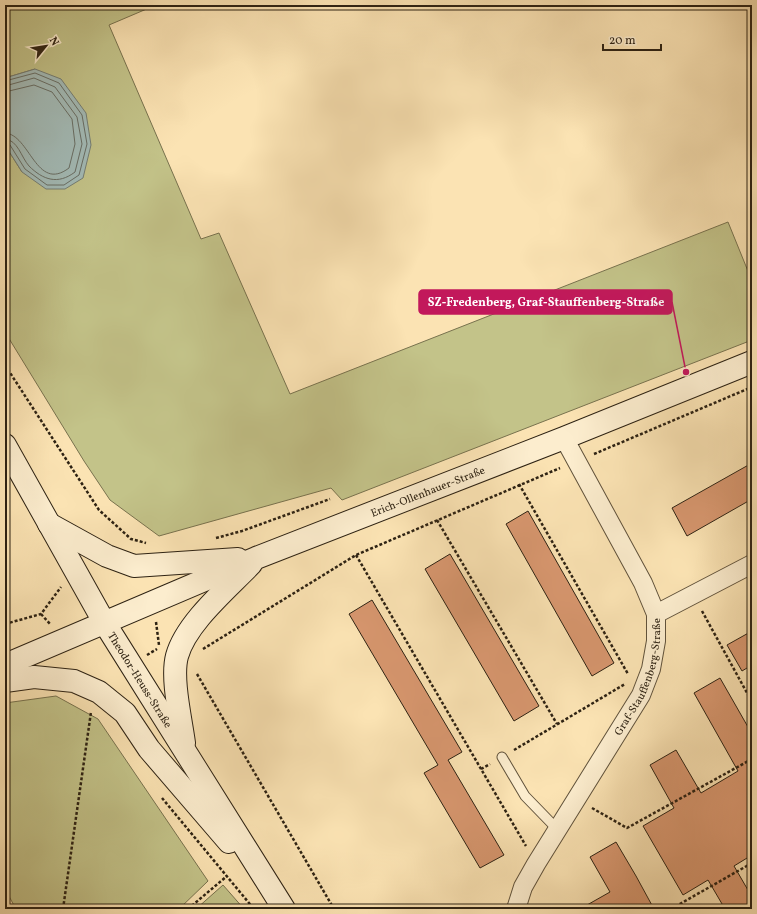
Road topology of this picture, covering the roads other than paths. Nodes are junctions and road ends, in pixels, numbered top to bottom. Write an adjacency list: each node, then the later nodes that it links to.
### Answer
1 (752, 362): 2 (street, Erich-Ollenhauer-Straße)
2 (564, 438): 5 (street, Erich-Ollenhauer-Straße); 7 (street, Graf-Stauffenberg-Straße)
3 (5, 445): 4 (street, Theodor-Heuss-Straße)
4 (49, 524): 5 (street); 8 (street, Theodor-Heuss-Straße)
5 (256, 558): 8 (street, Erich-Ollenhauer-Straße); 11 (street)
6 (752, 564): 7 (street)
7 (656, 614): 13 (street, Graf-Stauffenberg-Straße)
8 (104, 622): 9 (street, Erich-Ollenhauer-Straße); 11 (street, Theodor-Heuss-Straße)
9 (5, 665)
10 (5, 681): 14 (street)
11 (186, 753): 14 (street, Theodor-Heuss-Straße)
12 (502, 756): 13 (lane)
13 (558, 830): 15 (street, Graf-Stauffenberg-Straße)
14 (281, 904)
15 (516, 909)

